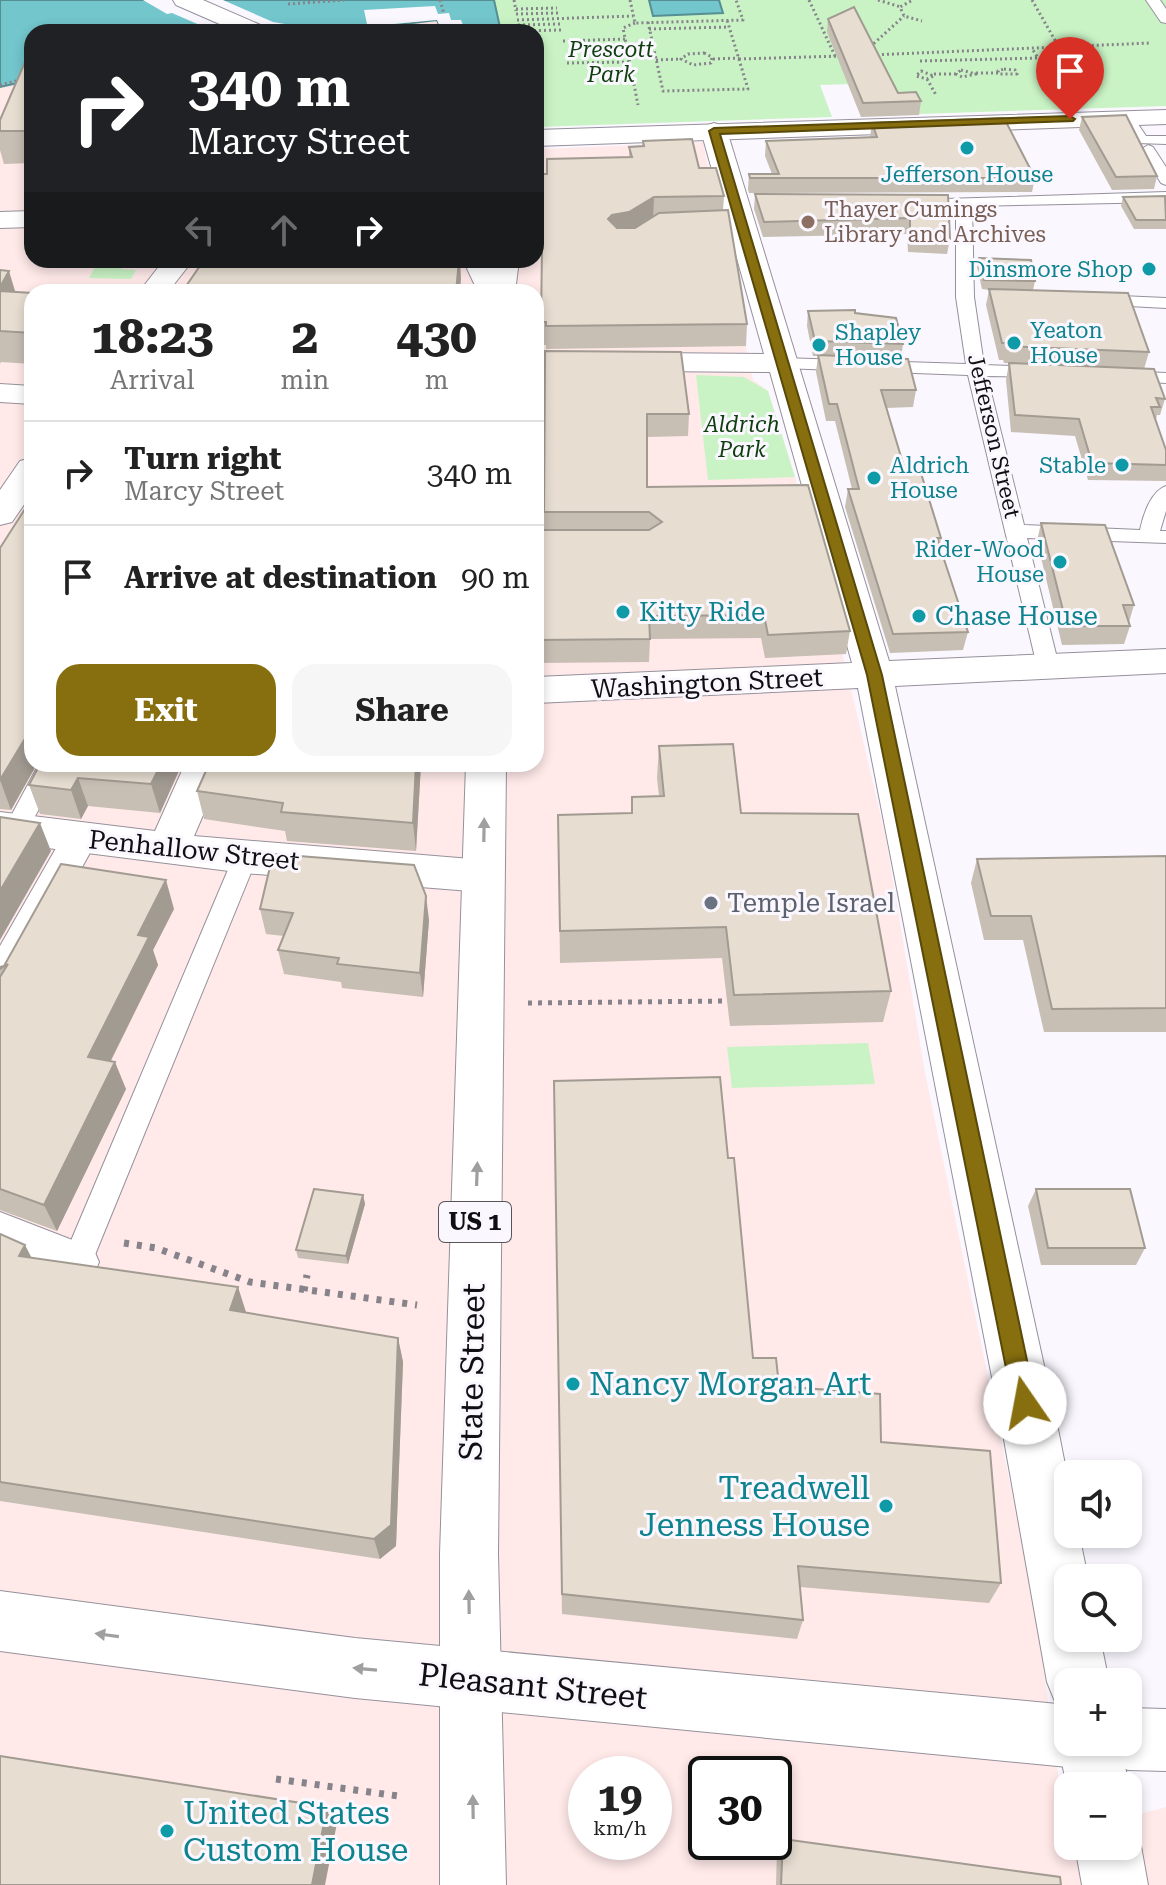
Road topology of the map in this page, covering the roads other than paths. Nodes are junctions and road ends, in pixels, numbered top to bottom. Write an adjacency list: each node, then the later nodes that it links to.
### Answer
1 (184, 0): 4 (street)
2 (1153, 0): 3 (lane)
3 (1166, 19)
4 (239, 24)
5 (1166, 117): 6 (street)
6 (1127, 118): 7 (street); 9 (lane)
7 (714, 131): 8 (street); 22 (street)
8 (544, 138)
9 (1166, 140)
10 (1148, 150): 11 (lane)
11 (1166, 180)
12 (1166, 197): 14 (lane)
13 (933, 202): 14 (lane)
14 (964, 202): 23 (lane, Jefferson Street)
15 (24, 219): 16 (street)
16 (0, 220)
17 (172, 268): 18 (street)
18 (160, 284)
19 (1082, 301): 20 (lane)
20 (1166, 303)
21 (544, 361): 22 (street)
22 (782, 363): 23 (lane); 36 (street)
23 (976, 369): 24 (lane); 32 (lane, Jefferson Street)
24 (1055, 373)
25 (1103, 375): 26 (lane)
26 (1166, 378)
27 (0, 393): 28 (street)
28 (24, 394)
29 (24, 480): 31 (street)
30 (1166, 492): 33 (lane)
31 (0, 515)
32 (1016, 531): 33 (lane); 35 (lane, Jefferson Street)
33 (1158, 536)
34 (1166, 661): 35 (street, Washington Street)
35 (1048, 666): 36 (street, Washington Street)
36 (874, 675): 37 (street, Washington Street); 49 (street)
37 (544, 690)
38 (46, 772): 41 (lane)
39 (201, 772): 43 (street)
40 (486, 772): 45 (street, State Street / US 1, one-way to 40)
41 (8, 828): 42 (street, Penhallow Street)
42 (80, 838): 43 (street, Penhallow Street); 46 (street)
43 (168, 848): 44 (street, Penhallow Street)
44 (245, 858): 45 (street, Penhallow Street); 48 (lane)
45 (483, 876): 51 (street, State Street / US 1, one-way to 45)
46 (0, 981)
47 (0, 1231): 48 (street)
48 (83, 1248)
49 (1056, 1564)
50 (0, 1621): 51 (street, Pleasant Street, one-way to 50)
51 (470, 1680): 52 (street, Pleasant Street); 56 (street, State Street / US 1, one-way to 51)
52 (1054, 1735)
53 (1142, 1739): 54 (street)
54 (1166, 1740)
55 (1111, 1860): 57 (street)
56 (473, 1885)
57 (1115, 1885)

